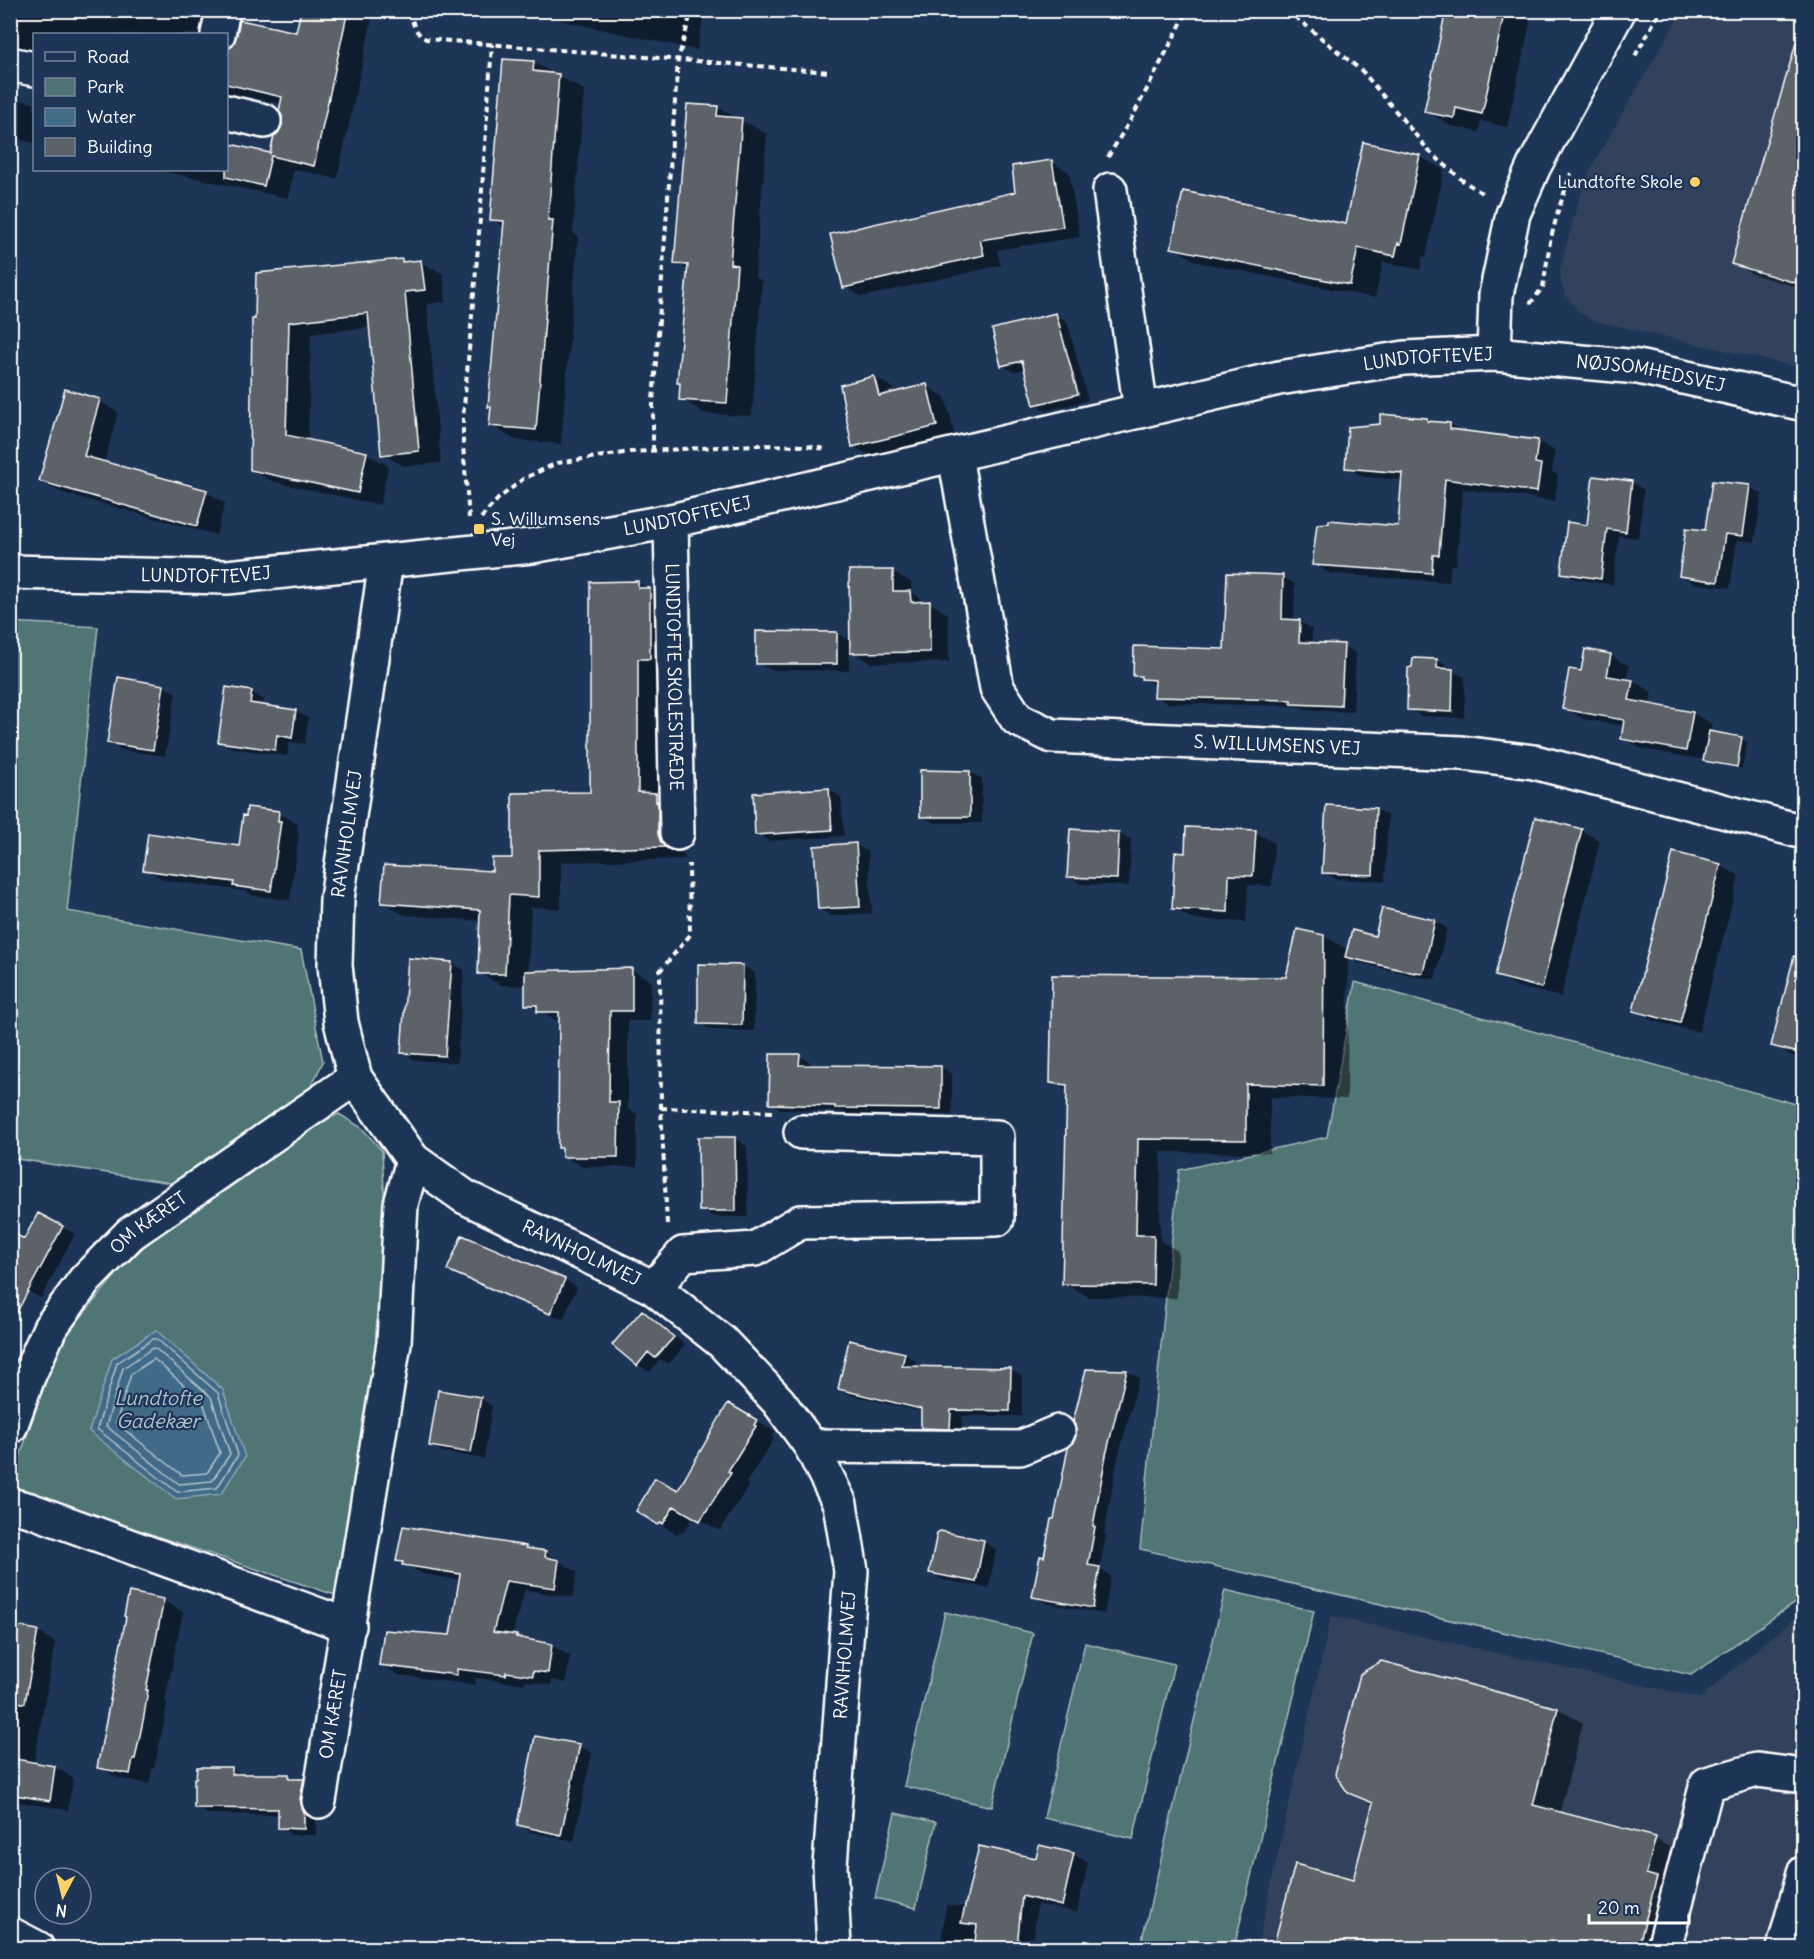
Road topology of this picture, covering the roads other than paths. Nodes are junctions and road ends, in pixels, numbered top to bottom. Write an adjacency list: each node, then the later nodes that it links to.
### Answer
1 (223, 10): 3 (street)
2 (1619, 10): 9 (street, LUNDTOFTEVEJ)
3 (218, 33)
4 (10, 64): 5 (street)
5 (33, 69)
6 (228, 112): 7 (street)
7 (264, 121)
8 (1110, 190): 11 (street)
9 (1494, 354): 10 (street, NØJSOMHEDSVEJ); 11 (street, LUNDTOFTEVEJ)
10 (1803, 404)
11 (1141, 411): 12 (street, LUNDTOFTEVEJ)
12 (955, 456): 13 (street, LUNDTOFTEVEJ); 16 (street, S. WILLUMSENS VEJ)
13 (672, 521): 14 (street, LUNDTOFTEVEJ); 17 (street, LUNDTOFTE SKOLESTRÆDE)
14 (386, 561): 15 (street, LUNDTOFTEVEJ); 18 (street, RAVNHOLMVEJ)
15 (10, 572)
16 (1803, 832)
17 (677, 833)
18 (355, 1078): 20 (street, RAVNHOLMVEJ); 22 (street, OM KÆRET)
19 (801, 1132): 21 (street)
20 (413, 1160): 21 (street, RAVNHOLMVEJ); 26 (street, OM KÆRET)
21 (654, 1288): 24 (street, RAVNHOLMVEJ)
22 (10, 1427)
23 (1058, 1432): 24 (street)
24 (811, 1446): 32 (street, RAVNHOLMVEJ)
25 (10, 1506): 26 (street)
26 (349, 1626): 28 (street, OM KÆRET)
27 (1803, 1776): 33 (street)
28 (319, 1801)
29 (1803, 1873): 34 (street)
30 (10, 1934): 31 (street)
31 (37, 1948)
32 (834, 1948)
33 (1664, 1948)
34 (1784, 1948)

